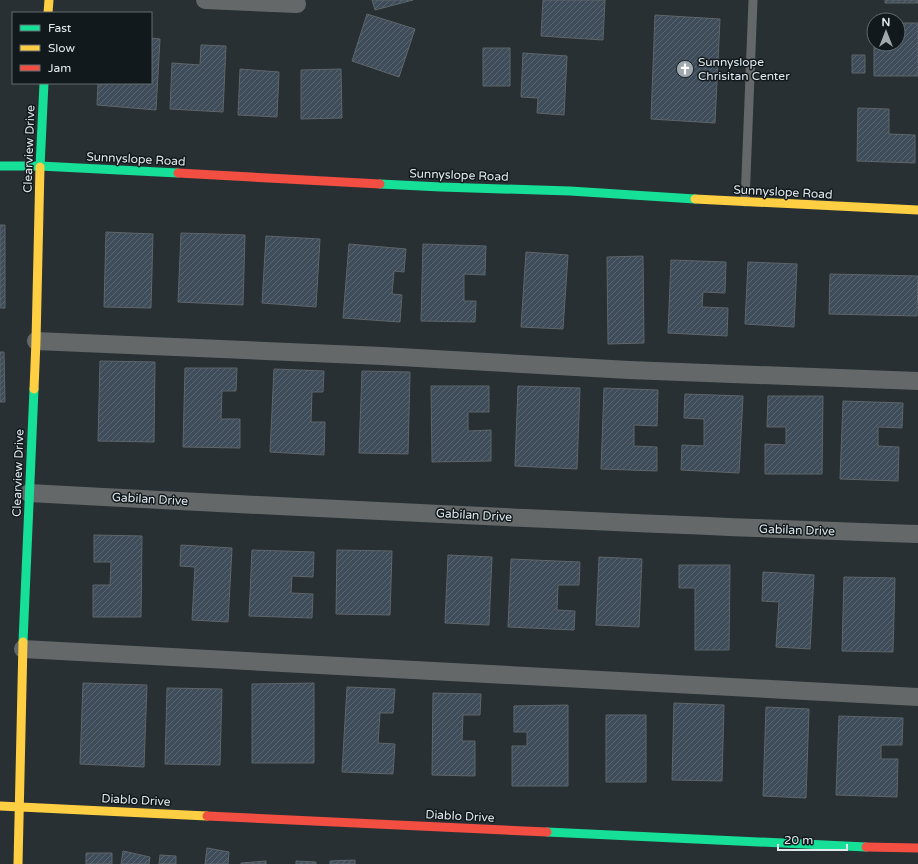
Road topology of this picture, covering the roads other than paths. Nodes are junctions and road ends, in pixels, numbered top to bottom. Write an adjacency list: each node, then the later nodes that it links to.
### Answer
1 (48, 0): 5 (street)
2 (205, 0): 4 (street)
3 (753, 0): 9 (lane)
4 (297, 4)
5 (48, 12)
6 (44, 84): 8 (street, Clearview Drive)
7 (0, 166): 8 (street, Sunnyslope Road)
8 (40, 166): 9 (street, Sunnyslope Road); 11 (street, Clearview Drive)
9 (745, 202): 10 (street, Sunnyslope Road)
10 (918, 210)
11 (36, 341): 12 (street); 13 (street, Clearview Drive)
12 (918, 381)
13 (29, 493): 14 (street, Gabilan Drive); 15 (street, Clearview Drive)
14 (918, 534)
15 (23, 649): 16 (street); 18 (street, Clearview Drive)
16 (918, 697)
17 (0, 806): 18 (street, Diablo Drive)
18 (19, 807): 19 (street, Diablo Drive); 20 (street, Clearview Drive)
19 (918, 848)
20 (18, 864)

